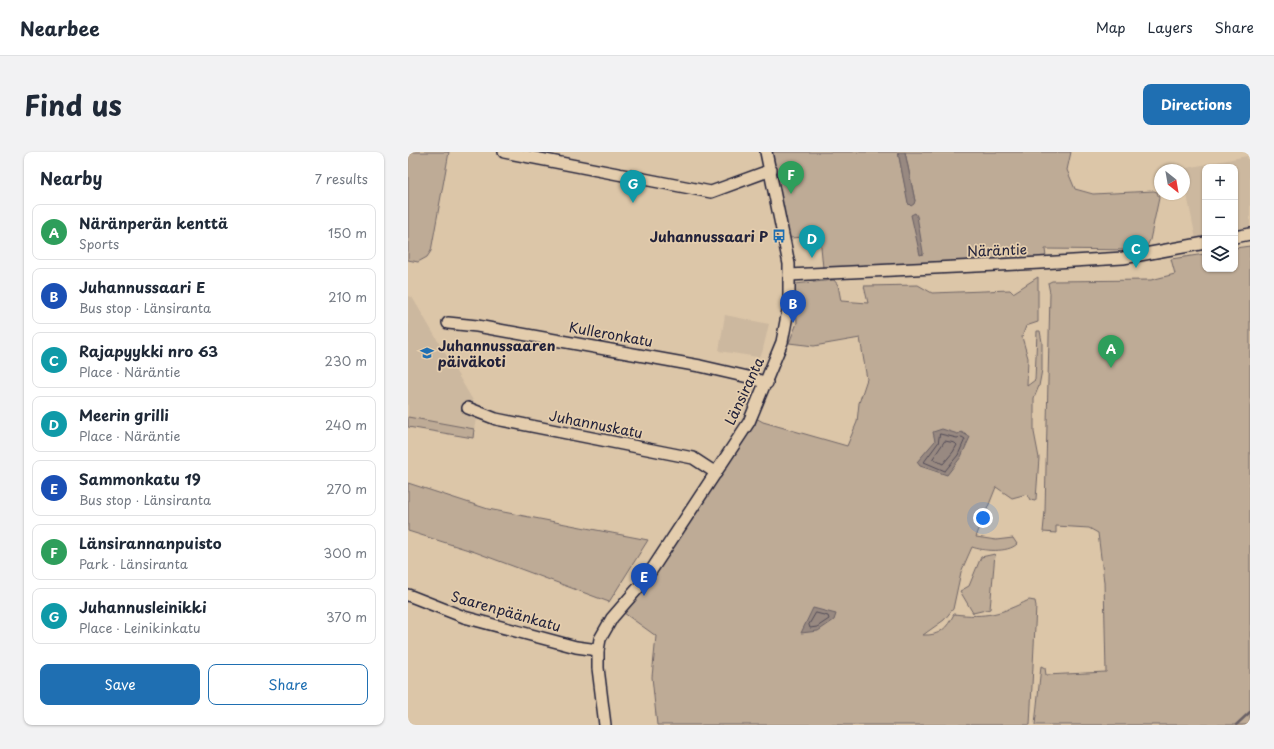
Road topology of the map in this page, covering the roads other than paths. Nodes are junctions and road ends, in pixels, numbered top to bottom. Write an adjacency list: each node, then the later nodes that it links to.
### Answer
1 (504, 152): 3 (street)
2 (766, 152): 3 (street, Länsiranta)
3 (771, 170): 7 (street, Länsiranta)
4 (1250, 234): 5 (street)
5 (1238, 237)
6 (1202, 244): 7 (street, Näräntie)
7 (790, 275): 9 (street, Länsiranta)
8 (448, 323): 9 (street, Kulleronkatu)
9 (767, 383): 11 (street, Länsiranta)
10 (468, 408): 11 (street, Juhannuskatu)
11 (716, 473): 13 (street, Länsiranta)
12 (408, 595): 13 (street, Saarenpäänkatu)
13 (598, 650): 14 (street)
14 (605, 725)

